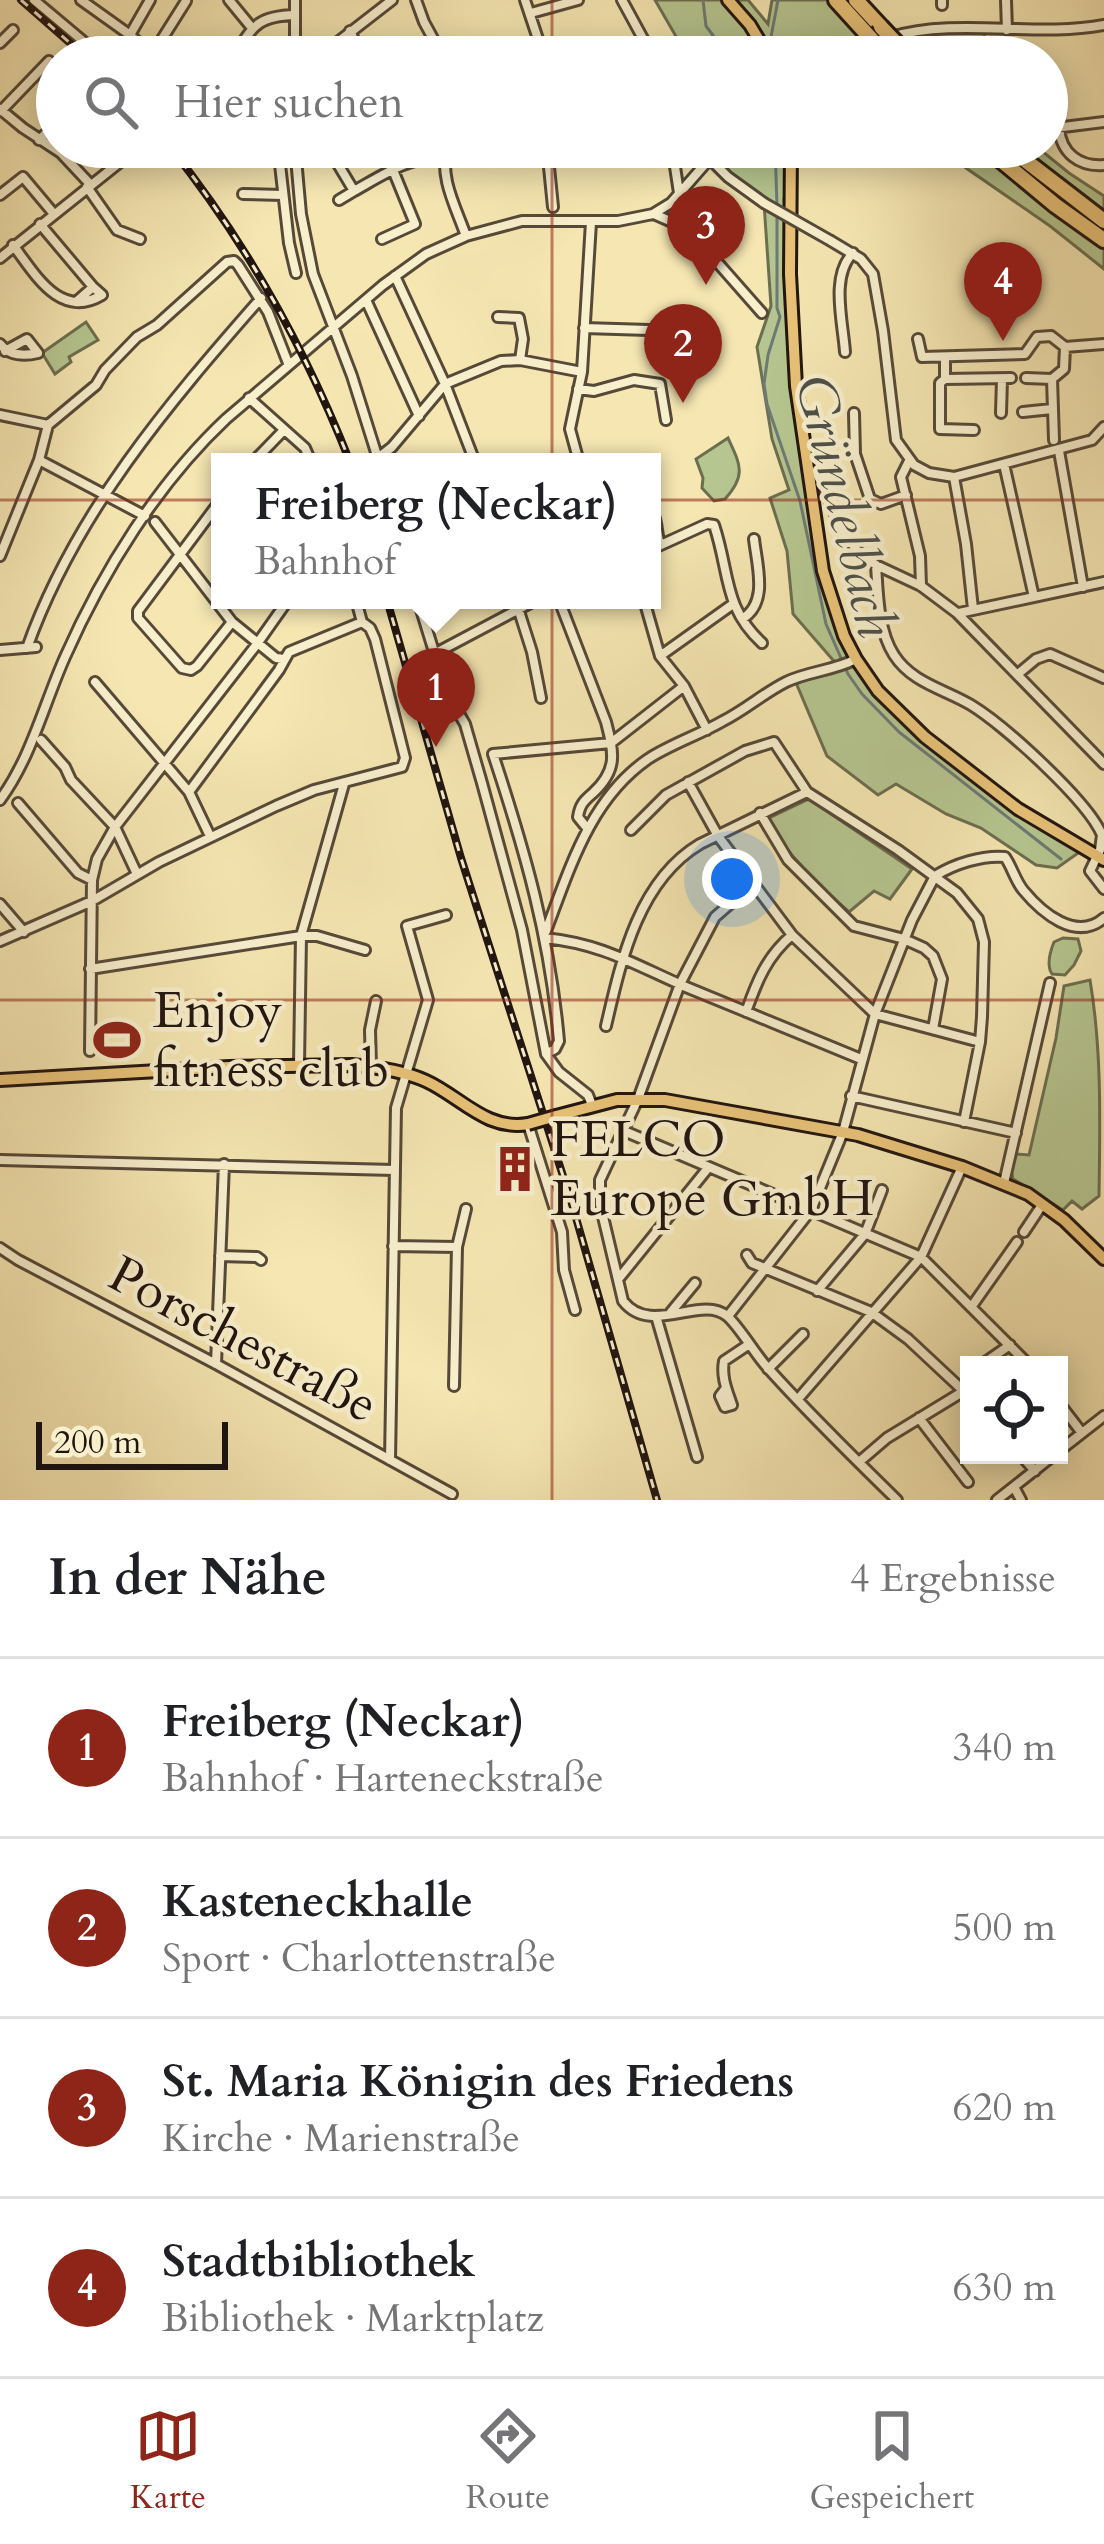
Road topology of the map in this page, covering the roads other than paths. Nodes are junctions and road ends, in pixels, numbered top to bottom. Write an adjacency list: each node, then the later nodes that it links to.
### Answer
1 (34, 0): 25 (street)
2 (81, 0): 24 (street)
3 (150, 0): 24 (street)
4 (229, 0): 19 (street)
5 (296, 0): 17 (street)
6 (392, 0): 23 (street)
7 (416, 0): 31 (street)
8 (525, 0): 16 (street)
9 (578, 0): 16 (street)
10 (622, 0): 33 (street)
11 (728, 0): 34 (main road)
12 (836, 0): 21 (highway)
13 (856, 0): 21 (highway)
14 (1006, 0): 22 (street)
15 (186, 1): 26 (street)
16 (531, 13): 32 (street)
17 (295, 16): 19 (street); 28 (street)
18 (1104, 25): 22 (street)
19 (252, 28): 27 (street)
20 (13, 30): 37 (street)
21 (873, 30): 35 (highway, bridge)
22 (1006, 30): 36 (street)
23 (350, 31): 29 (street); 30 (street)
24 (130, 35)
25 (77, 36)
26 (165, 36)
27 (248, 36)
28 (295, 36)
29 (345, 36)
30 (352, 36)
31 (432, 36)
32 (538, 36)
33 (642, 36)
34 (757, 36)
35 (879, 36)
36 (901, 36)
37 (0, 43)
38 (36, 74): 39 (street)
39 (1, 110): 42 (street)
40 (1104, 122): 41 (street)
41 (1068, 127)
42 (36, 138)
43 (1068, 153): 44 (street)
44 (1104, 165)
45 (74, 168): 60 (street)
46 (111, 168): 60 (street)
47 (280, 168): 64 (street)
48 (297, 168): 87 (street)
49 (339, 168): 61 (street)
50 (396, 168): 59 (street)
51 (445, 168): 73 (street)
52 (549, 168): 67 (street)
53 (674, 168): 65 (street)
54 (702, 168): 65 (street)
55 (719, 168): 78 (street, bridge)
56 (791, 168): 129 (main road)
57 (1010, 168): 76 (highway)
58 (1035, 168): 70 (highway)
59 (393, 170): 61 (street); 75 (street)
60 (88, 185): 68 (street); 74 (street)
61 (354, 191): 66 (street)
62 (243, 194): 64 (street)
63 (0, 195): 68 (street)
64 (283, 195): 80 (street)
65 (679, 195): 69 (street)
66 (339, 200)
67 (553, 207)
68 (54, 214): 72 (street)
69 (652, 214): 71 (street); 84 (street)
70 (1104, 221)
71 (591, 222): 73 (street); 88 (street)
72 (40, 224): 77 (street); 77 (street)
73 (466, 236): 81 (street)
74 (140, 239)
75 (382, 239)
76 (1104, 240)
77 (13, 245): 79 (street)
78 (853, 253): 94 (street); 127 (street)
79 (0, 258)
80 (296, 273)
81 (394, 276): 83 (street); 104 (street)
82 (261, 298): 98 (street); 114 (street); 131 (street)
83 (366, 300): 87 (street); 112 (street)
84 (762, 314)
85 (498, 317): 97 (street)
86 (692, 322): 88 (street)
87 (333, 327): 98 (street); 122 (street)
88 (584, 328): 99 (street)
89 (918, 339): 92 (street)
90 (1104, 344): 91 (street)
91 (1064, 347): 95 (street); 103 (street)
92 (920, 350): 93 (street); 96 (street)
93 (909, 351)
94 (845, 352)
95 (992, 356): 96 (street); 100 (street)
96 (945, 357): 102 (street)
97 (520, 360): 99 (street); 104 (street)
98 (288, 363): 106 (street)
99 (582, 372): 105 (street)
100 (1002, 378): 102 (street); 110 (street)
101 (1026, 378): 103 (street)
102 (945, 379): 116 (street)
103 (1052, 379): 107 (street)
104 (445, 384): 112 (street); 124 (street)
105 (578, 389): 113 (street); 125 (street)
106 (249, 398): 115 (street); 133 (street)
107 (1052, 410): 109 (street); 118 (street)
108 (854, 412): 132 (street)
109 (1023, 412)
110 (1000, 413)
111 (0, 415): 114 (street)
112 (419, 416): 123 (street)
113 (666, 420)
114 (48, 425): 126 (street)
115 (283, 430): 120 (street); 121 (street)
116 (974, 430)
117 (1103, 431): 119 (street)
118 (1054, 440)
119 (1059, 451): 128 (street); 143 (street)
120 (262, 453)
121 (307, 453)
122 (377, 453)
123 (386, 453)
124 (472, 453)
125 (577, 453)
126 (39, 460): 131 (street); 138 (street)
127 (909, 461): 130 (street); 132 (street)
128 (1004, 464): 130 (street); 145 (street)
129 (807, 472): 140 (street); 166 (main road)
130 (954, 477): 155 (street)
131 (103, 494): 133 (street); 162 (street)
132 (906, 495): 142 (street)
133 (145, 515): 181 (street)
134 (211, 515): 139 (street)
135 (155, 521): 139 (street)
136 (754, 539): 157 (street)
137 (661, 545): 146 (street)
138 (0, 556)
139 (180, 557): 144 (street); 158 (street)
140 (876, 565): 142 (street); 189 (street)
141 (1104, 583): 143 (street)
142 (920, 586): 156 (street)
143 (1082, 587): 145 (street)
144 (211, 596)
145 (1034, 597): 155 (street)
146 (733, 604): 157 (street); 164 (street)
147 (222, 609): 158 (street)
148 (282, 609): 161 (street)
149 (358, 609): 159 (street)
150 (421, 609): 163 (street)
151 (516, 609): 163 (street)
152 (518, 609): 171 (street)
153 (562, 609): 174 (street)
154 (647, 609): 164 (street)
155 (973, 609): 156 (street)
156 (957, 613): 167 (street)
157 (742, 619): 160 (street)
158 (232, 622): 161 (street)
159 (362, 622): 165 (street); 178 (street)
160 (762, 643)
161 (257, 644): 165 (street); 175 (street)
162 (0, 650)
163 (434, 654): 217 (street)
164 (660, 656): 170 (street)
165 (284, 659): 179 (street)
166 (853, 661): 172 (street); 189 (main road)
167 (1018, 674): 168 (street); 176 (street)
168 (1104, 677)
169 (95, 682): 175 (street)
170 (684, 686): 172 (street); 174 (street)
171 (541, 698)
172 (707, 730): 185 (street)
173 (41, 740): 184 (street)
174 (611, 742): 185 (street); 202 (street)
175 (166, 764): 179 (street); 184 (street)
176 (1104, 764)
177 (688, 782): 180 (street); 186 (street); 188 (street)
178 (344, 783): 187 (street); 201 (street)
179 (189, 792): 187 (street)
180 (807, 792): 183 (street); 191 (street)
181 (0, 800)
182 (17, 803): 192 (street)
183 (760, 813): 188 (street); 203 (street)
184 (115, 827): 190 (street); 192 (street)
185 (587, 828): 202 (street)
186 (631, 830)
187 (210, 836): 190 (street)
188 (718, 836): 193 (street); 206 (street)
189 (1101, 858): 194 (street)
190 (137, 874): 195 (street)
191 (934, 876): 198 (street); 203 (street); 215 (street)
192 (92, 880): 195 (street)
193 (754, 883): 200 (street); 209 (street)
194 (1104, 890)
195 (92, 901): 199 (street); 207 (street)
196 (0, 904): 199 (street)
197 (446, 915): 221 (street)
198 (1104, 918)
199 (24, 932): 204 (street)
200 (792, 935): 211 (street); 212 (street)
201 (301, 936): 205 (street); 207 (street); 219 (street)
202 (545, 936): 206 (street); 217 (street)
203 (904, 939): 212 (street); 214 (street)
204 (0, 941)
205 (365, 950)
206 (622, 956): 209 (street); 213 (street)
207 (91, 969): 216 (street)
208 (1050, 983): 230 (street)
209 (680, 984): 211 (street); 224 (street)
210 (376, 1001): 220 (street)
211 (746, 1012): 218 (street)
212 (874, 1014): 214 (street); 218 (street)
213 (606, 1026)
214 (933, 1029): 215 (street)
215 (980, 1042): 226 (street)
216 (90, 1051)
217 (546, 1054): 225 (street)
218 (861, 1059): 223 (street)
219 (299, 1065): 220 (main road); 222 (main road)
220 (371, 1066): 221 (main road)
221 (405, 1074): 227 (main road); 235 (street)
222 (0, 1080)
223 (851, 1096): 226 (street); 229 (street)
224 (638, 1099): 225 (main road); 228 (street); 229 (main road)
225 (592, 1105): 227 (main road, bridge)
226 (964, 1122): 230 (street)
227 (528, 1124): 257 (street)
228 (624, 1132): 234 (street); 253 (street)
229 (843, 1132): 233 (main road); 240 (street)
230 (1016, 1133): 236 (street)
231 (0, 1160): 232 (street)
232 (224, 1164): 235 (street); 247 (street)
233 (962, 1167): 236 (main road); 249 (street)
234 (708, 1168): 240 (street); 253 (street)
235 (394, 1170): 244 (street)
236 (1004, 1183): 238 (main road)
237 (881, 1190): 242 (street)
238 (1043, 1204): 241 (street); 250 (main road)
239 (466, 1209): 245 (street)
240 (811, 1210): 242 (street); 252 (street)
241 (1024, 1232)
242 (865, 1234): 249 (street); 255 (street)
243 (1017, 1242): 256 (street)
244 (394, 1246): 245 (street); 282 (street)
245 (457, 1247): 271 (street)
246 (0, 1248): 267 (street, Porschestraße)
247 (220, 1256): 251 (street); 267 (street)
248 (747, 1256): 252 (street)
249 (921, 1257): 256 (street); 258 (street)
250 (1104, 1259)
251 (261, 1260)
252 (766, 1269): 255 (street); 261 (street)
253 (619, 1278): 260 (street)
254 (695, 1283): 259 (street)
255 (817, 1291): 258 (street)
256 (972, 1306): 264 (street)
257 (575, 1310)
258 (871, 1312): 270 (street); 275 (street)
259 (670, 1313): 260 (street); 261 (street)
260 (656, 1316): 281 (street)
261 (728, 1316): 263 (street)
262 (803, 1334): 268 (street)
263 (748, 1345): 268 (street); 273 (street)
264 (1010, 1345): 265 (street); 266 (street)
265 (994, 1356)
266 (1020, 1356)
267 (216, 1364): 282 (street, Porschestraße)
268 (768, 1369): 275 (street)
269 (960, 1380): 270 (street)
270 (956, 1383): 272 (street)
271 (454, 1386)
272 (960, 1387)
273 (726, 1388)
274 (960, 1398): 278 (street)
275 (798, 1399): 283 (street)
276 (1068, 1415): 279 (street)
277 (1104, 1416): 279 (street)
278 (919, 1418): 283 (street); 287 (street)
279 (1082, 1433): 280 (street)
280 (1068, 1444)
281 (698, 1457)
282 (390, 1460): 289 (street, Porschestraße)
283 (859, 1462): 290 (street)
284 (1029, 1464): 286 (street)
285 (1044, 1464): 286 (street)
286 (1035, 1471): 288 (street)
287 (968, 1482)
288 (1014, 1487): 291 (street); 292 (street)
289 (452, 1494)
290 (897, 1500)
291 (998, 1500)
292 (1021, 1500)

